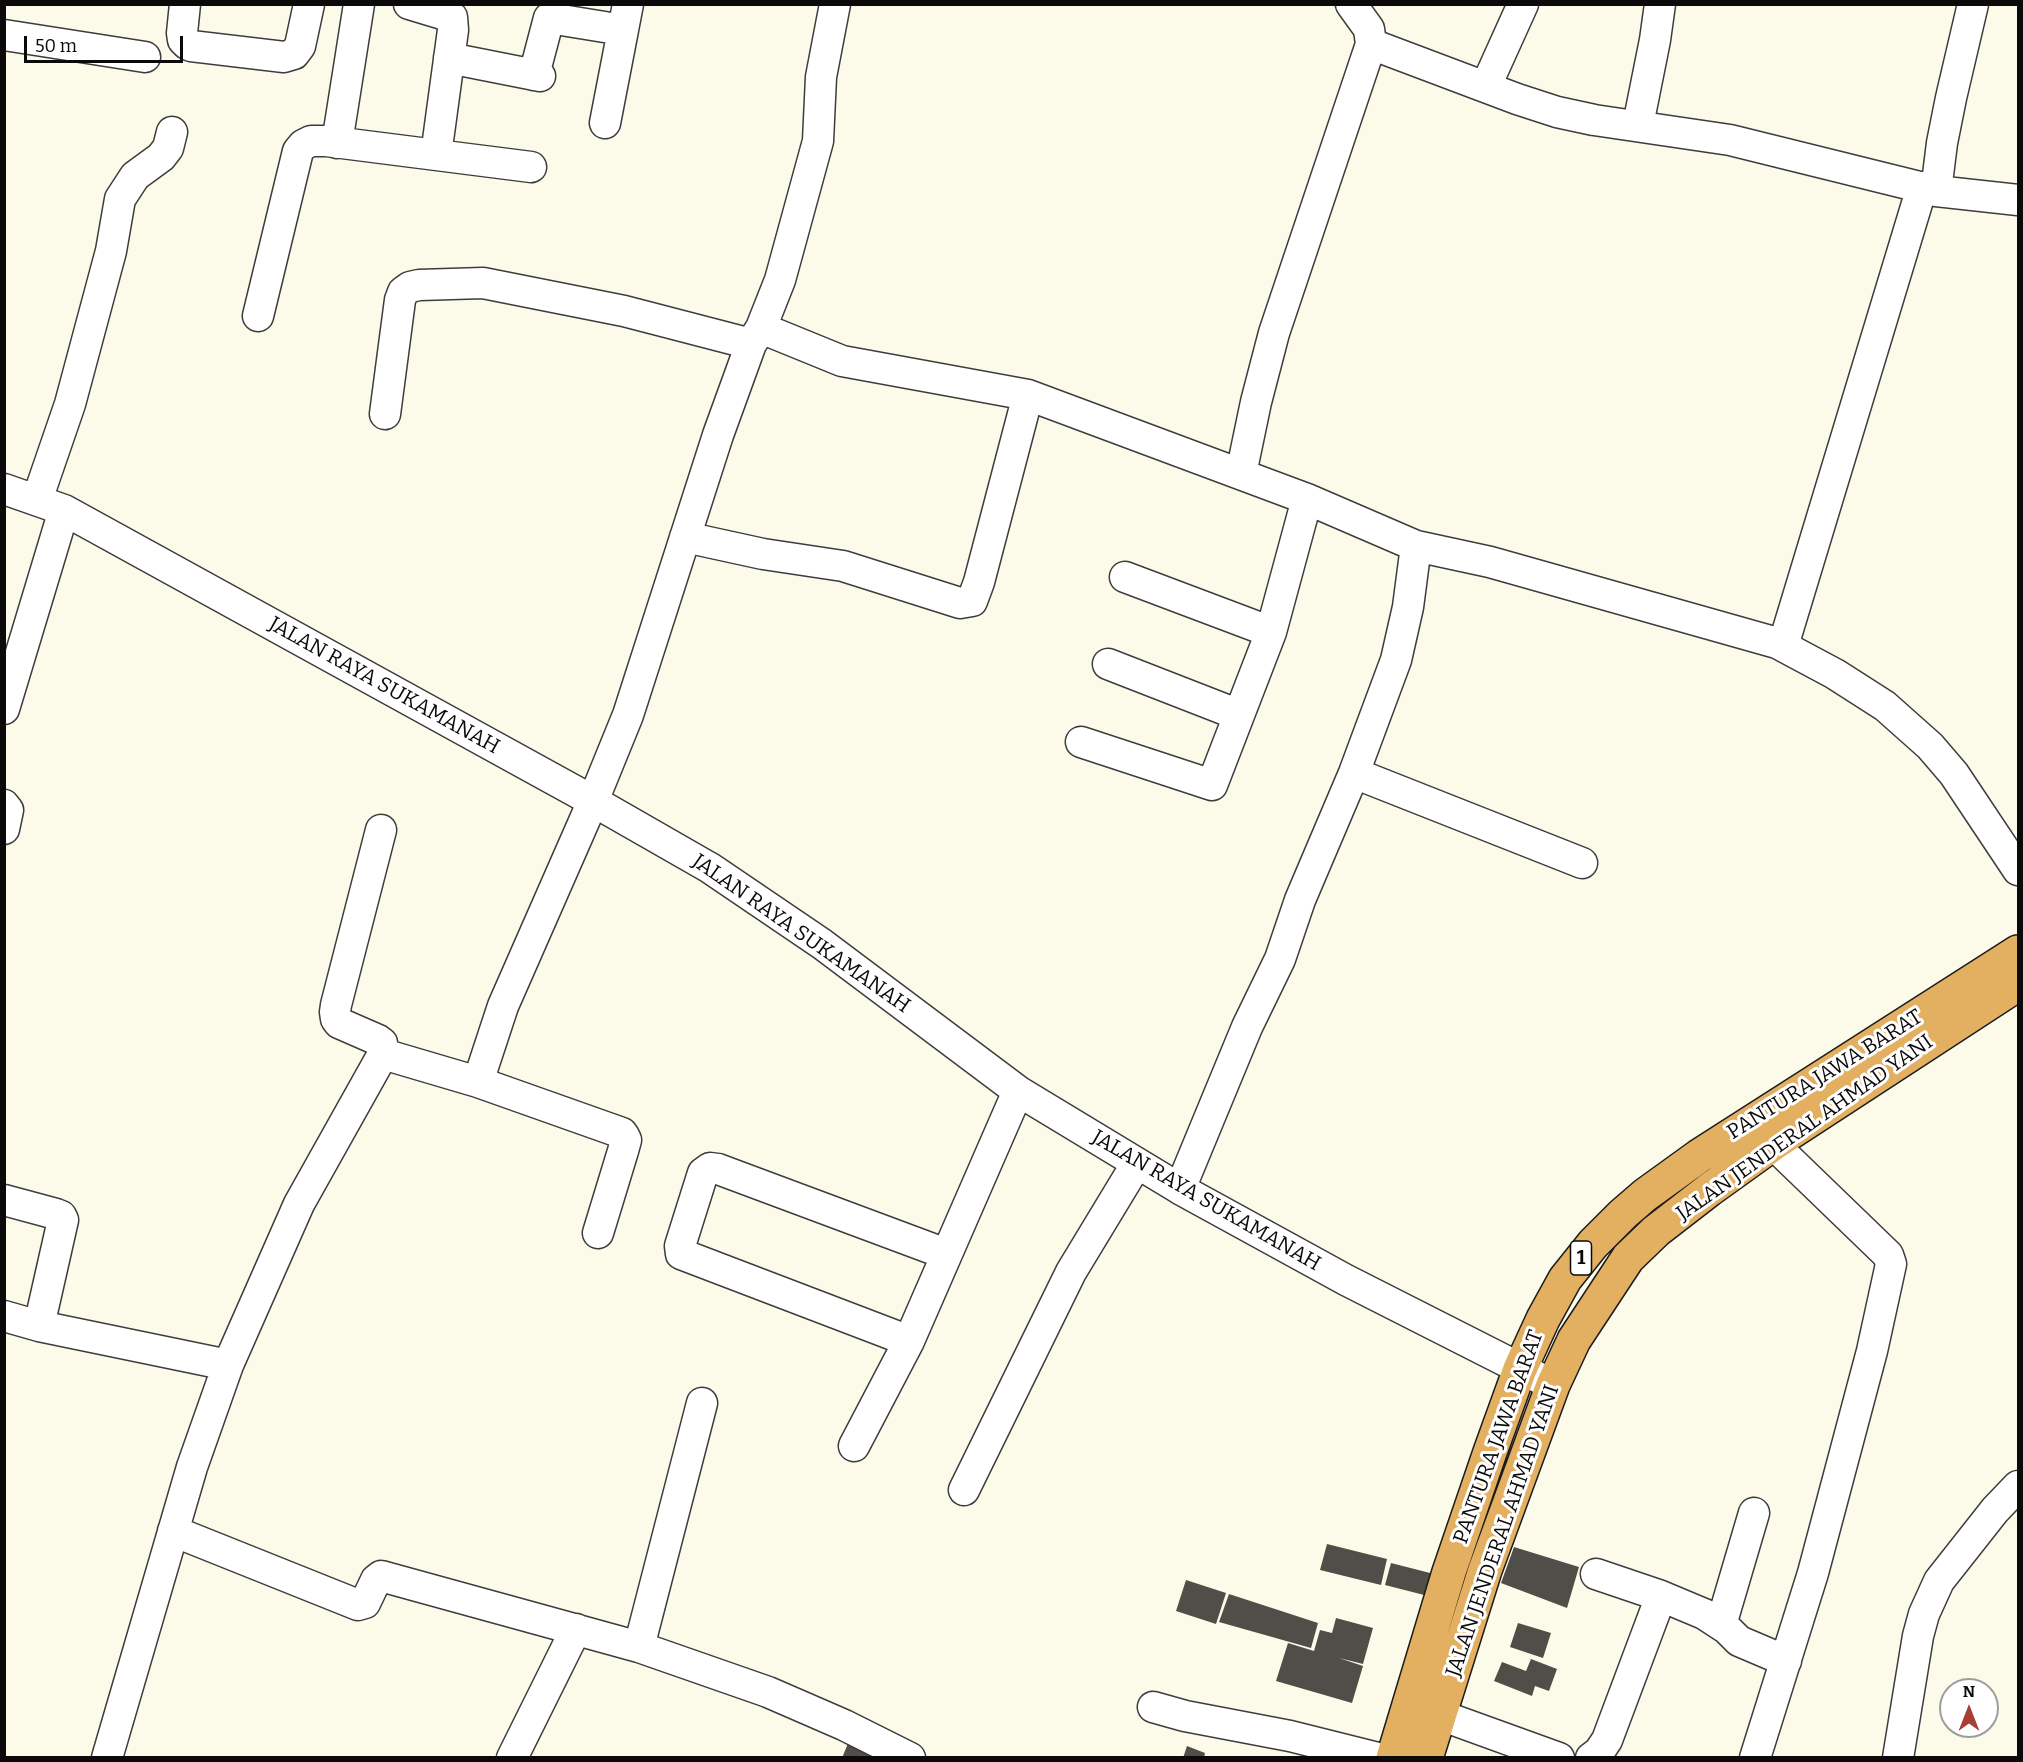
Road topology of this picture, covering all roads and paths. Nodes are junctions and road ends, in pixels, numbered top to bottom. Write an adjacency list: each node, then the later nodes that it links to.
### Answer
1 (185, 4): 2 (street)
2 (309, 4)
3 (359, 4): 20 (street)
4 (409, 4): 15 (street)
5 (835, 4): 26 (street)
6 (1351, 4): 13 (street)
7 (1523, 4): 16 (street)
8 (1660, 4): 18 (street)
9 (1973, 4): 23 (street)
10 (574, 13): 11 (street); 15 (street)
11 (625, 17): 17 (street)
12 (4, 35): 14 (street)
13 (1371, 44): 16 (street); 29 (street)
14 (144, 57)
15 (449, 58): 21 (street)
16 (1486, 86): 18 (street)
17 (605, 123)
18 (1638, 125): 23 (street)
19 (172, 132): 32 (street)
20 (337, 143): 21 (street); 25 (street)
21 (436, 155): 22 (street)
22 (531, 167)
23 (1929, 189): 24 (street); 37 (street)
24 (2019, 200)
25 (258, 316)
26 (756, 336): 27 (street); 28 (street); 33 (street)
27 (1028, 395): 29 (street); 33 (street)
28 (385, 414)
29 (1241, 474): 31 (street)
30 (4, 489): 32 (street, JALAN RAYA SUKAMANAH)
31 (1307, 499): 34 (street); 36 (street)
32 (51, 505): 39 (street); 43 (street, JALAN RAYA SUKAMANAH)
33 (685, 537): 43 (street)
34 (1416, 546): 37 (street); 42 (street)
35 (1125, 577): 36 (street)
36 (1271, 632): 40 (street)
37 (1783, 646): 48 (street)
38 (1108, 664): 40 (street)
39 (4, 709)
40 (1239, 715): 41 (street)
41 (1081, 742)
42 (1354, 773): 47 (street); 56 (street)
43 (593, 801): 52 (street); 53 (street, JALAN RAYA SUKAMANAH)
44 (4, 806): 45 (street)
45 (4, 829)
46 (381, 830): 51 (street)
47 (1582, 863)
48 (2019, 870)
49 (2019, 952): 64 (highway, PANTURA JAWA BARAT / 1)
50 (2019, 984): 54 (highway, JALAN JENDERAL AHMAD YANI / 1)
51 (383, 1054): 52 (street); 63 (street)
52 (478, 1082): 58 (street)
53 (1018, 1092): 55 (street, JALAN RAYA SUKAMANAH); 59 (street)
54 (1773, 1144): 65 (highway, JALAN JENDERAL AHMAD YANI / 1); 77 (street)
55 (1137, 1163): 56 (street, JALAN RAYA SUKAMANAH); 69 (street)
56 (1180, 1189): 64 (street, JALAN RAYA SUKAMANAH)
57 (4, 1200): 61 (street)
58 (598, 1233)
59 (946, 1254): 62 (street); 62 (street)
60 (4, 1316): 61 (street)
61 (39, 1326): 63 (street)
62 (909, 1341): 67 (street)
63 (228, 1365): 71 (street)
64 (1520, 1369): 65 (street, JALAN RAYA SUKAMANAH); 84 (highway, PANTURA JAWA BARAT / 1)
65 (1553, 1385): 79 (highway, JALAN JENDERAL AHMAD YANI / 1)
66 (702, 1403): 76 (street)
67 (855, 1446)
68 (2019, 1486): 89 (street)
69 (964, 1490)
70 (1755, 1513): 74 (street)
71 (173, 1532): 75 (street); 80 (street)
72 (1596, 1574): 73 (street)
73 (1661, 1596): 74 (street); 87 (street)
74 (1721, 1625): 77 (street)
75 (576, 1629): 76 (street); 81 (street)
76 (639, 1647): 82 (street)
77 (1786, 1661): 88 (street)
78 (1153, 1707): 83 (street)
79 (1440, 1715): 85 (highway, JALAN JENDERAL AHMAD YANI / 1); 86 (street)
80 (107, 1758)
81 (512, 1758)
82 (910, 1758)
83 (1378, 1758)
84 (1393, 1758)
85 (1426, 1758)
86 (1559, 1758)
87 (1592, 1758)
88 (1755, 1758)
89 (1898, 1758)

